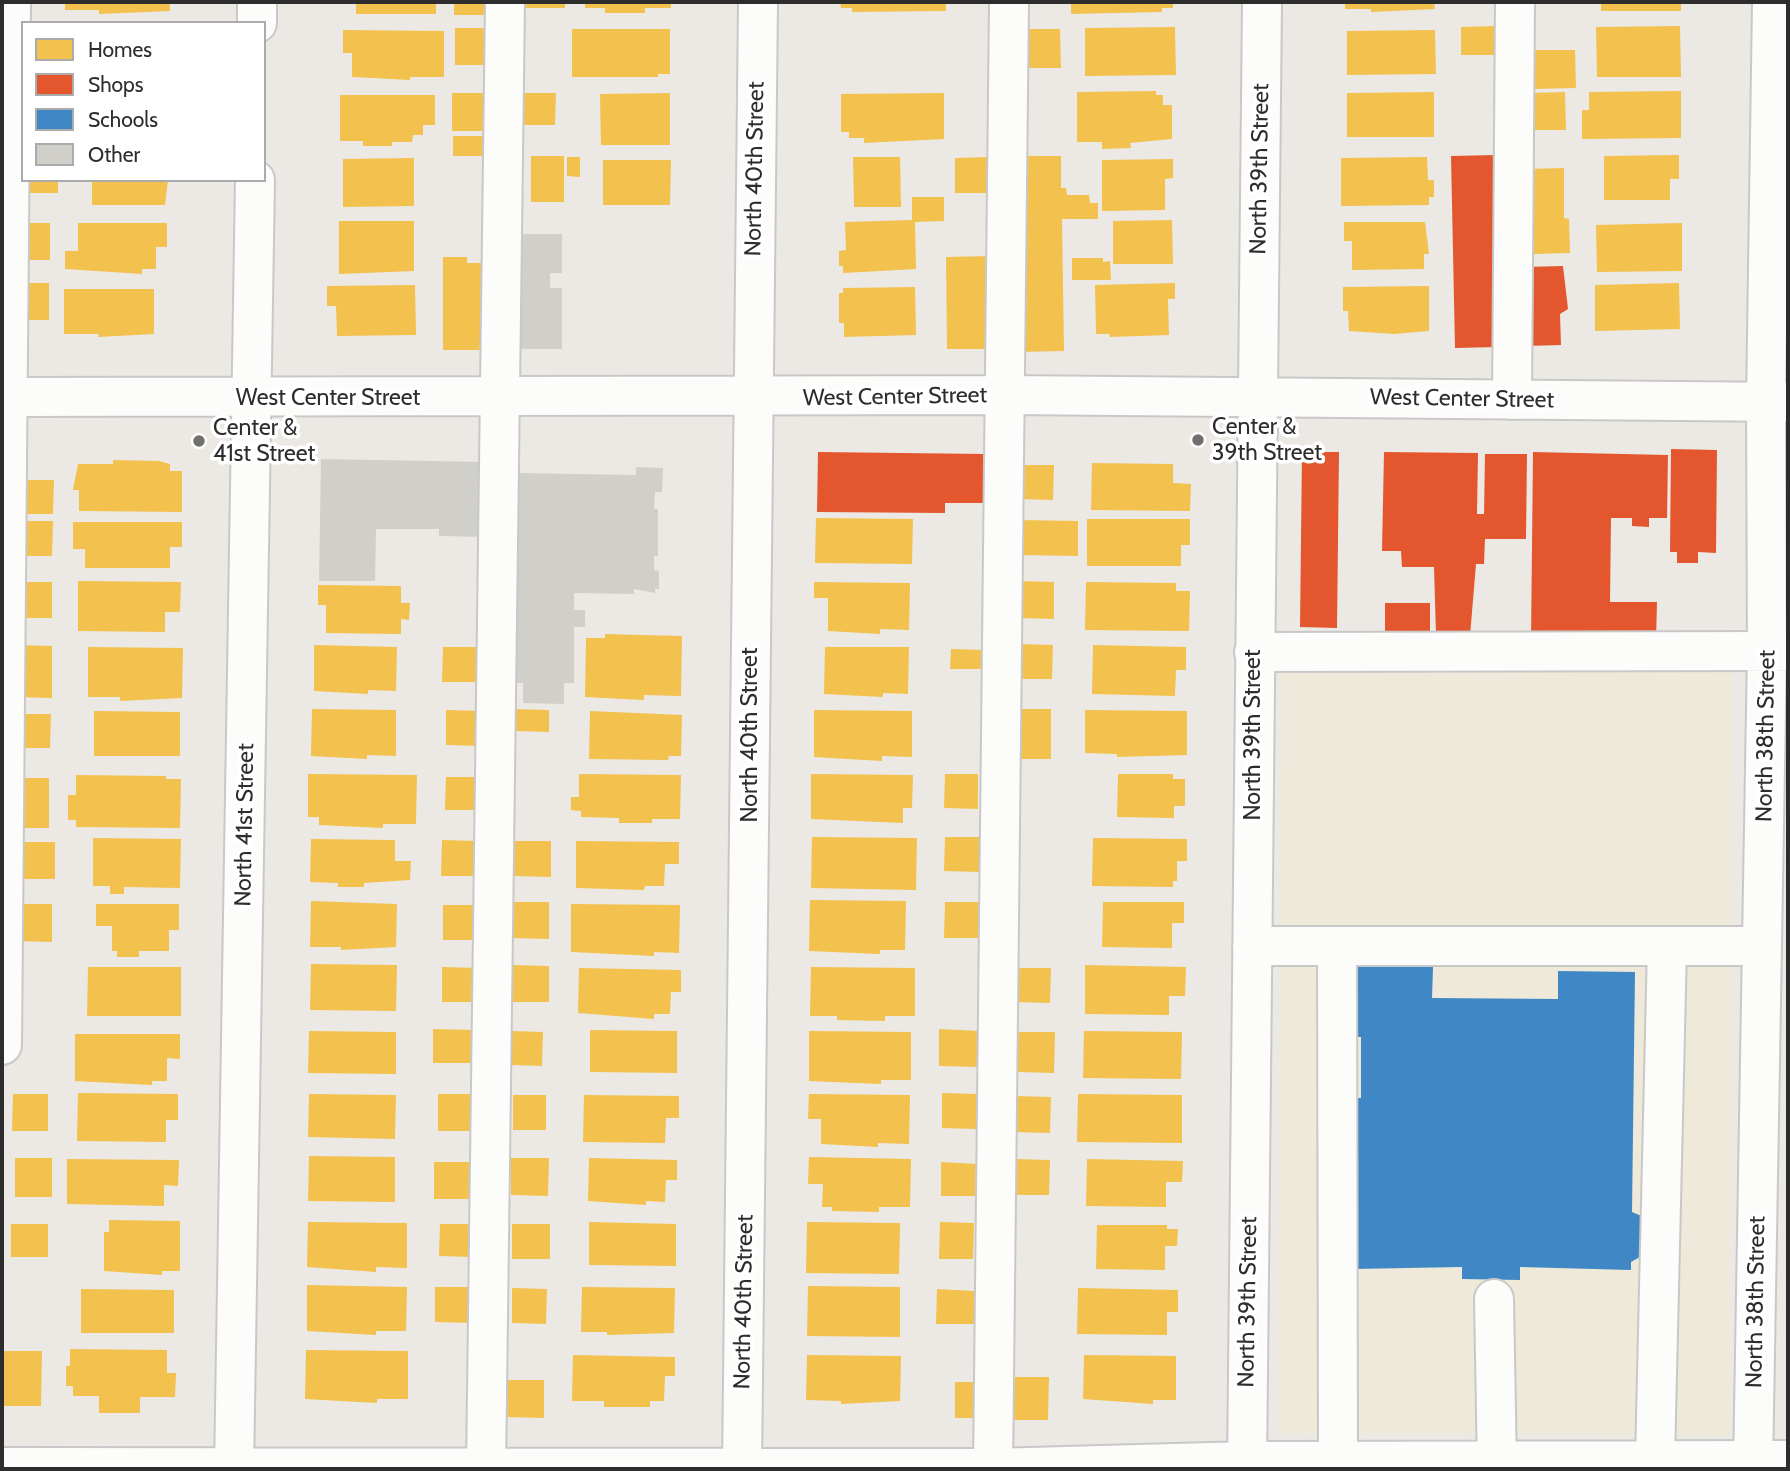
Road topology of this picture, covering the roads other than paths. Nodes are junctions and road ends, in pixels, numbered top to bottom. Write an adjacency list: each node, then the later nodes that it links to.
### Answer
1 (11, 2): 12 (street)
2 (257, 2): 9 (street)
3 (505, 2): 13 (street)
4 (758, 2): 15 (street, North 40th Street)
5 (1010, 2): 11 (street)
6 (1262, 2): 16 (street, North 39th Street)
7 (1515, 2): 17 (street)
8 (1772, 2): 18 (street, North 38th Street)
9 (257, 21)
10 (255, 182): 14 (street, North 41st Street)
11 (1007, 395): 15 (street, West Center Street); 16 (street, West Center Street); 36 (street)
12 (4, 397): 14 (street, West Center Street); 25 (street)
13 (500, 397): 14 (street, West Center Street); 15 (street, West Center Street); 34 (street)
14 (253, 398): 33 (street, North 41st Street)
15 (752, 398): 35 (street, North 40th Street)
16 (1256, 398): 17 (street, West Center Street); 20 (street, North 39th Street)
17 (1512, 400): 18 (street, West Center Street)
18 (1777, 402): 19 (street, North 38th Street)
19 (1778, 651): 20 (street); 24 (street, North 38th Street)
20 (1254, 652): 21 (street, North 39th Street)
21 (1252, 946): 22 (street); 30 (street, North 39th Street)
22 (1337, 946): 23 (street); 28 (street)
23 (1667, 946): 24 (street); 27 (street)
24 (1762, 946): 29 (street, North 38th Street)
25 (2, 1045)
26 (1494, 1299): 31 (street)
27 (1656, 1460): 29 (street); 31 (street)
28 (1338, 1461): 30 (street); 31 (street)
29 (1765, 1463)
30 (1247, 1465): 36 (street)
31 (1497, 1466)
32 (2, 1467): 33 (street)
33 (234, 1468): 34 (street)
34 (486, 1468): 35 (street)
35 (742, 1468): 36 (street)
36 (993, 1469)

